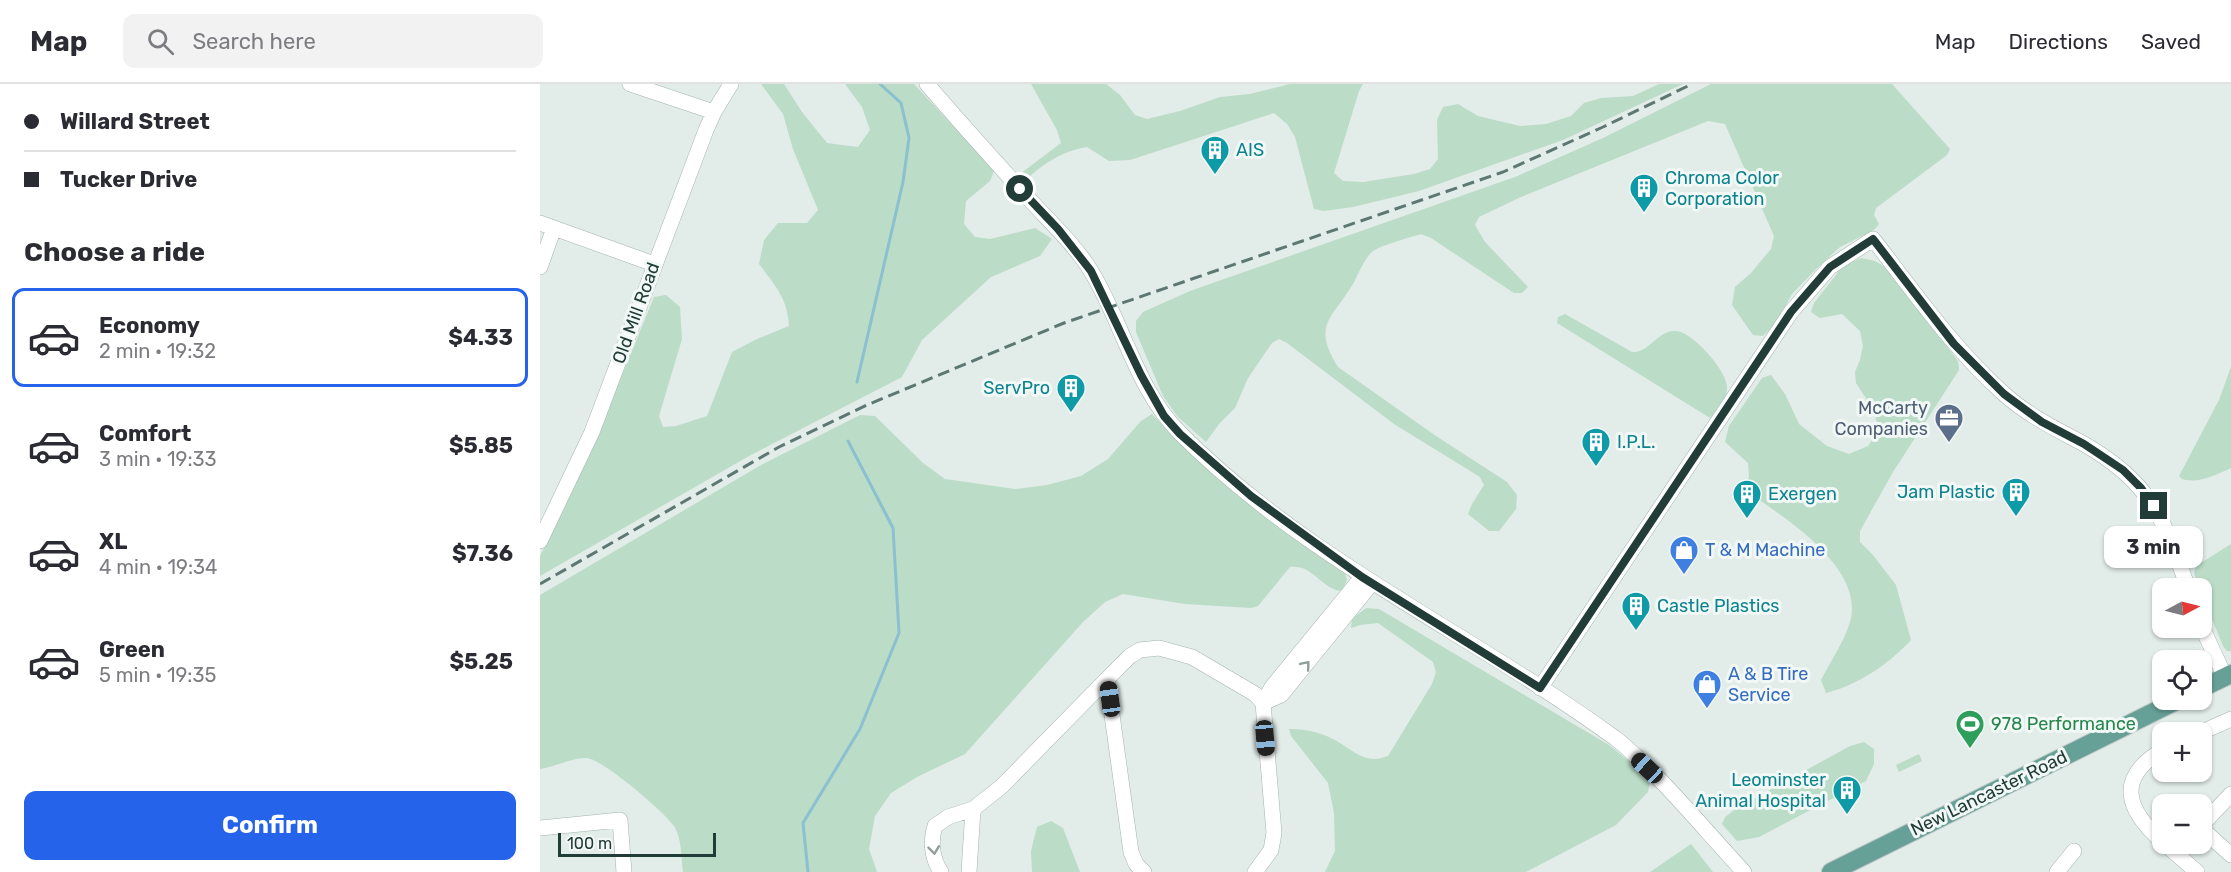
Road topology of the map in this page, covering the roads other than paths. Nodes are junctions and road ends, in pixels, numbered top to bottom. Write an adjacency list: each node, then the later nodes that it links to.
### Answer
1 (630, 84): 4 (street)
2 (731, 84): 4 (street, Old Mill Road)
3 (927, 84): 10 (street)
4 (714, 112): 6 (street, Old Mill Road)
5 (547, 226): 6 (street); 7 (street)
6 (654, 264): 8 (street, Old Mill Road)
7 (540, 267)
8 (540, 541)
9 (2184, 578): 15 (street)
10 (1367, 580): 15 (street); 16 (street)
11 (2208, 638): 12 (street)
12 (2228, 675): 14 (main road)
13 (1107, 679): 16 (street); 22 (street); 33 (street)
14 (2212, 683)
15 (1540, 688): 35 (street)
16 (1263, 703): 34 (street)
17 (2158, 710): 36 (main road, New Lancaster Road)
18 (2231, 719): 19 (street)
19 (2212, 728)
20 (2152, 758): 25 (street)
21 (2231, 794): 23 (street)
22 (973, 809): 31 (street, one-way to 31); 32 (street)
23 (2212, 816)
24 (540, 828): 30 (street)
25 (2152, 830)
26 (2212, 837): 29 (street)
27 (2074, 851): 37 (street)
28 (2180, 854): 38 (street)
29 (2231, 855)
30 (624, 872)
31 (941, 872)
32 (969, 872)
33 (1144, 872)
34 (1255, 872)
35 (1744, 872)
36 (1831, 872)
37 (2057, 872)
38 (2197, 872)

